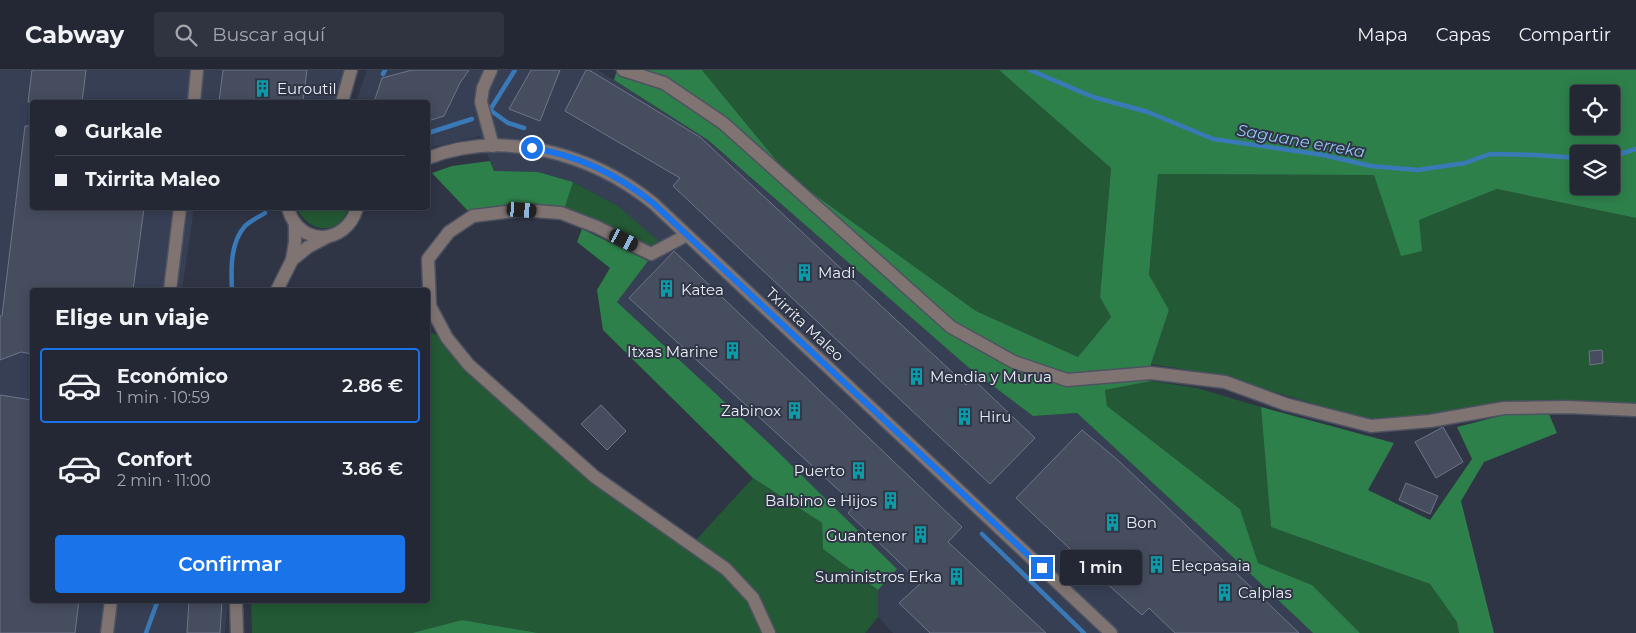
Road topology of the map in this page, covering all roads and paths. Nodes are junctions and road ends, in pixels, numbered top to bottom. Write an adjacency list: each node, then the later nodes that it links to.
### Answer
1 (197, 70): 5 (street)
2 (350, 70): 6 (street)
3 (490, 70): 7 (street)
4 (623, 70): 19 (street)
5 (194, 100)
6 (342, 100)
7 (493, 146): 8 (street, Txirrita Maleo); 12 (street, Txirrita Maleo)
8 (430, 157)
9 (180, 210): 15 (street)
10 (356, 210): 13 (street)
11 (288, 213): 13 (street); 14 (street)
12 (687, 235): 17 (street); 25 (street, Txirrita Maleo)
13 (327, 237): 14 (street)
14 (292, 260): 16 (street)
15 (170, 288)
16 (278, 288)
17 (429, 288)
18 (430, 306): 24 (street)
19 (1636, 410)
20 (111, 603): 22 (street)
21 (236, 603): 23 (street)
22 (107, 633)
23 (236, 633)
24 (769, 633)
25 (1111, 633)

